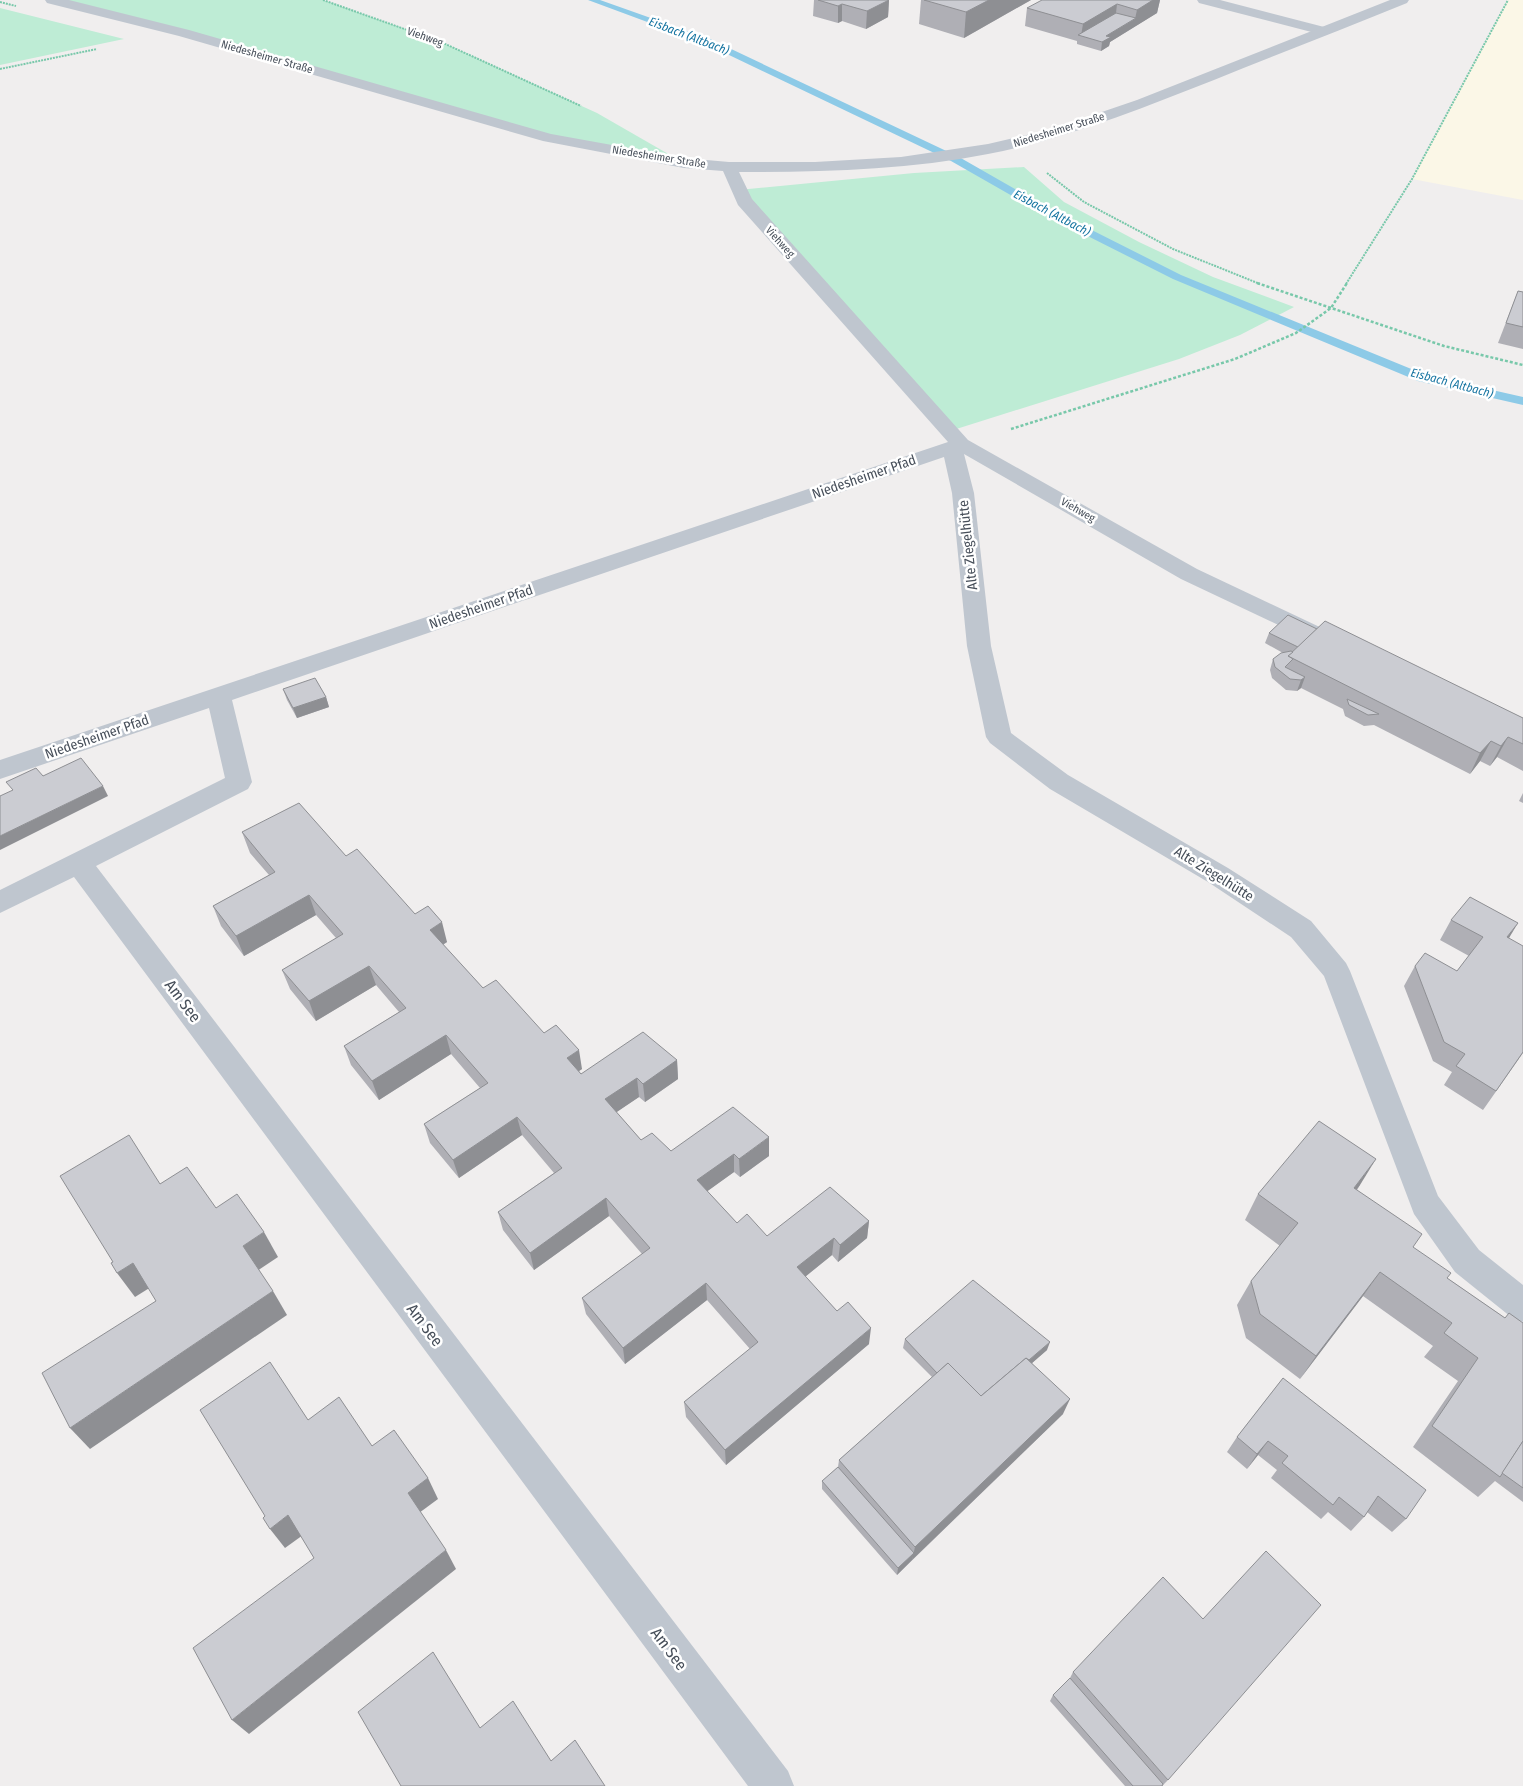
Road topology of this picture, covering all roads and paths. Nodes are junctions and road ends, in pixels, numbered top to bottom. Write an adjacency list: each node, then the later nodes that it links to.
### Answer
1 (52, 0): 11 (street, Niedesheimer Straße)
2 (323, 0): 9 (path, Viehweg)
3 (1204, 0): 6 (street)
4 (1402, 0): 6 (street, Niedesheimer Straße)
5 (1508, 0): 12 (path)
6 (1323, 31): 10 (street, Niedesheimer Straße)
7 (103, 48): 8 (path)
8 (0, 69)
9 (588, 109)
10 (1013, 144): 11 (street, Niedesheimer Straße); 12 (path)
11 (728, 166): 14 (street, Viehweg)
12 (1331, 308): 13 (path); 14 (path)
13 (1523, 365)
14 (957, 445): 15 (street, Viehweg); 16 (street, Niedesheimer Pfad); 20 (street, Alte Ziegelhütte)
15 (1334, 642)
16 (219, 696): 17 (street, Niedesheimer Pfad); 18 (street)
17 (0, 770)
18 (79, 862): 19 (street); 21 (street, Am See)
19 (0, 902)
20 (1523, 1306)
21 (773, 1786)

